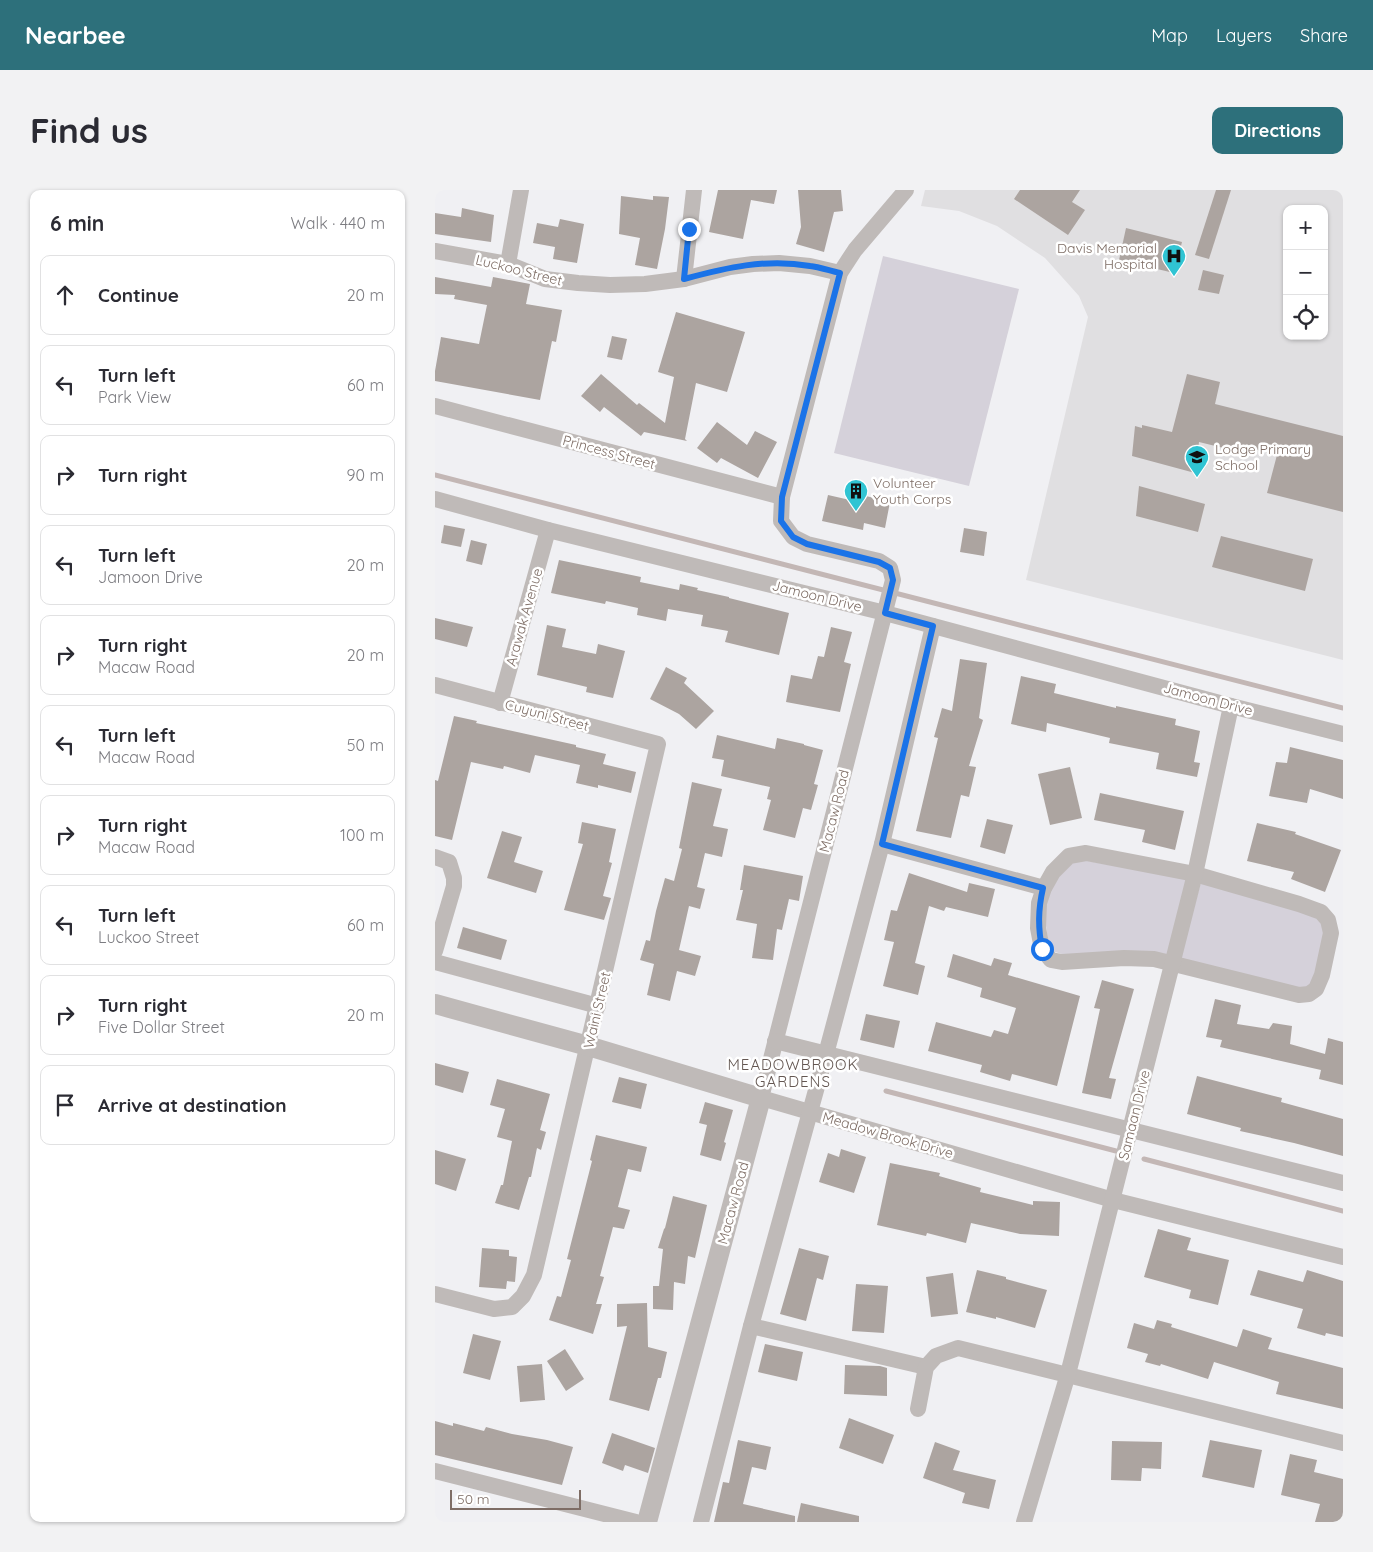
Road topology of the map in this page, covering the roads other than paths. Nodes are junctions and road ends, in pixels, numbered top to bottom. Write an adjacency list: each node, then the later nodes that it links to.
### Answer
1 (521, 190): 5 (street)
2 (694, 190): 7 (street)
3 (906, 190): 6 (street, Macaw Road)
4 (435, 251): 5 (street, Luckoo Street)
5 (508, 264): 7 (street, Luckoo Street)
6 (840, 273): 7 (street, Luckoo Street); 9 (street, Macaw Road)
7 (684, 279)
8 (435, 406): 9 (street, Princess Street)
9 (782, 497): 12 (street, Macaw Road)
10 (435, 499): 11 (street, Jamoon Drive)
11 (548, 530): 12 (street, Jamoon Drive); 15 (street, Arawak Avenue)
12 (887, 606): 13 (street, Jamoon Drive); 28 (street, Macaw Road)
13 (933, 626): 16 (street, Jamoon Drive); 19 (street)
14 (435, 685): 15 (street, Cuyuni Street)
15 (499, 703): 18 (street, Cuyuni Street)
16 (1231, 706): 17 (street, Jamoon Drive); 21 (street, Samaan Drive)
17 (1343, 734)
18 (658, 744): 27 (street, Waini Street)
19 (882, 844): 22 (street); 30 (street)
20 (435, 857): 23 (street)
21 (1195, 874): 22 (street); 25 (street, Samaan Drive); 25 (street)
22 (1043, 888): 25 (street)
23 (435, 951)
24 (435, 962): 27 (street)
25 (1172, 964): 33 (street, Samaan Drive)
26 (435, 1004): 29 (street, Meadow Brook Drive)
27 (598, 1006): 29 (street, Waini Street)
28 (775, 1041): 30 (street); 31 (street, Macaw Road)
29 (588, 1046): 31 (street, Meadow Brook Drive); 37 (street, Waini Street)
30 (826, 1054): 32 (street); 33 (street)
31 (761, 1098): 32 (street, Meadow Brook Drive); 45 (street, Macaw Road)
32 (810, 1113): 35 (street, Meadow Brook Drive); 38 (street)
33 (1130, 1130): 34 (street); 35 (street, Samaan Drive)
34 (1343, 1183)
35 (1113, 1200): 36 (street, Meadow Brook Drive); 40 (street, Samaan Drive)
36 (1343, 1257)
37 (435, 1294)
38 (751, 1326): 39 (street); 46 (street)
39 (927, 1367): 40 (street); 41 (street)
40 (1068, 1374): 42 (street); 47 (street, Samaan Drive)
41 (918, 1409)
42 (1343, 1443)
43 (435, 1471): 44 (street)
44 (636, 1522)
45 (647, 1522)
46 (701, 1522)
47 (1024, 1522)

